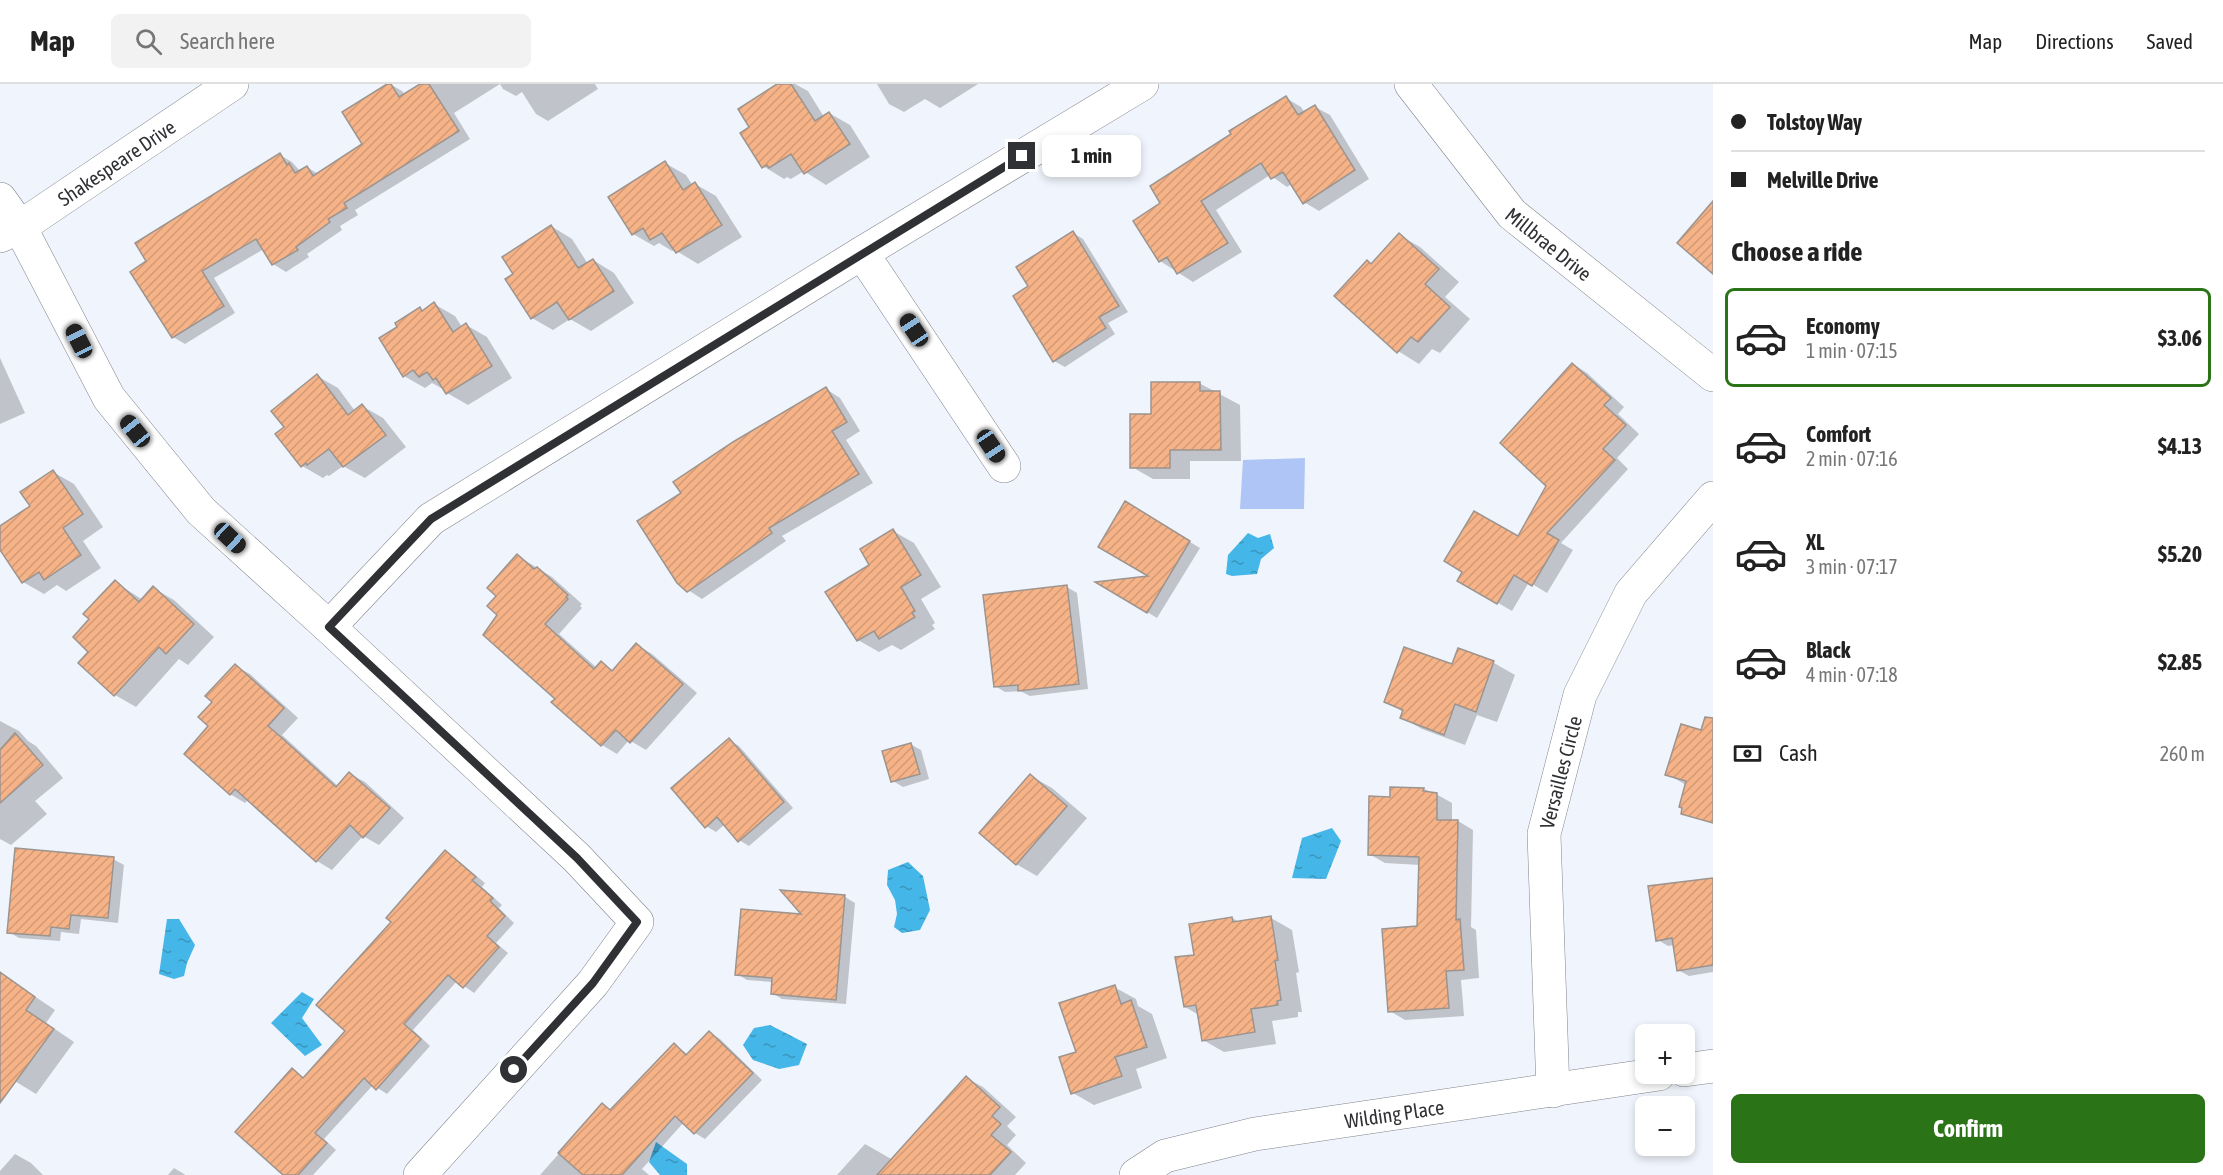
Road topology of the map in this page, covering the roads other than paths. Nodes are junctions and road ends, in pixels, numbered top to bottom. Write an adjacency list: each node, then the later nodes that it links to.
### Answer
1 (232, 84): 5 (street, Shakespeare Drive)
2 (1142, 84): 6 (street)
3 (1411, 84): 7 (street, Millbrae Drive)
4 (0, 199): 5 (street)
5 (10, 232): 10 (street)
6 (862, 253): 8 (street); 10 (street)
7 (1713, 375)
8 (1004, 466)
9 (1713, 498): 14 (street, Versailles Circle)
10 (329, 627): 15 (street)
11 (1713, 1066): 12 (street)
12 (1695, 1068)
13 (1635, 1078): 14 (street, Wilding Place)
14 (1553, 1090): 16 (street, Wilding Place)
15 (420, 1175)
16 (1136, 1175)

